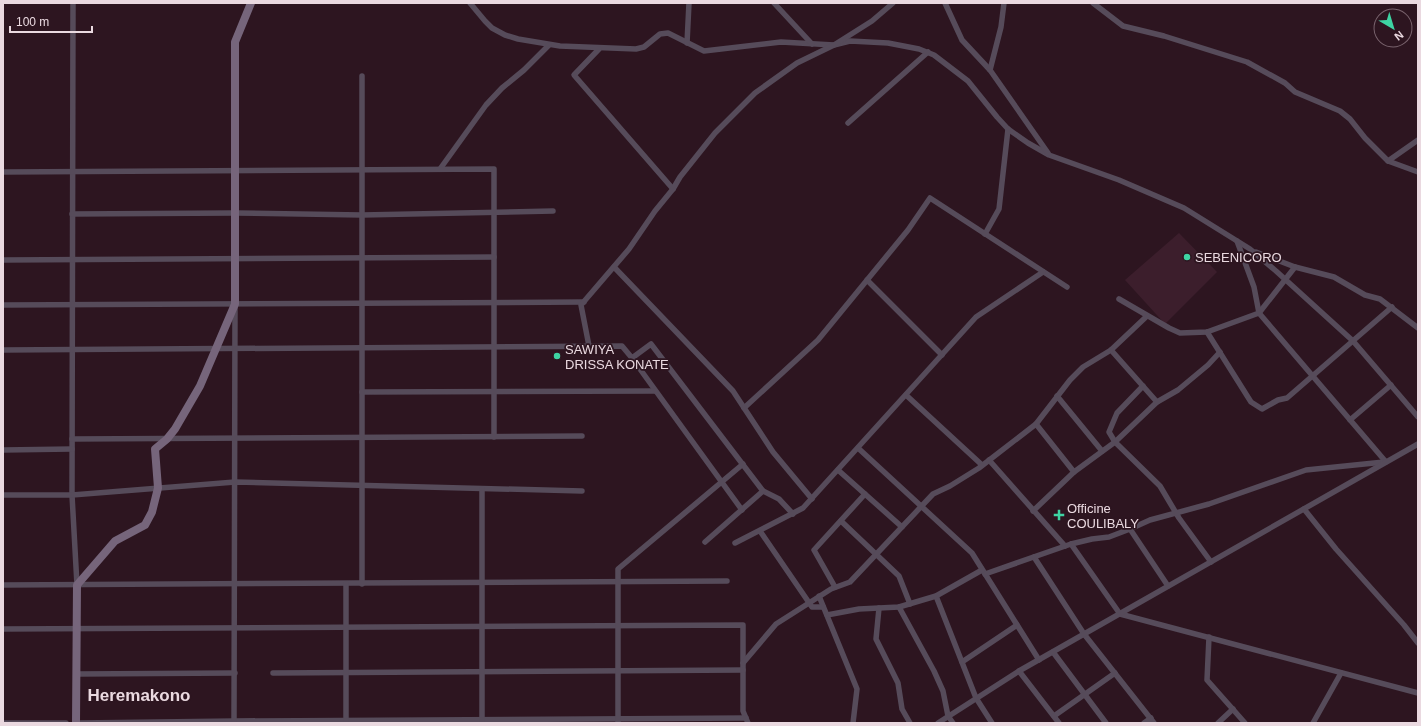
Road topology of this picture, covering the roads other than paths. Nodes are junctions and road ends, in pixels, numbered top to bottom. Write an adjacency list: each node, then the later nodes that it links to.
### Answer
1 (73, 3): 26 (street)
2 (251, 3): 24 (street)
3 (470, 3): 12 (street)
4 (689, 3): 10 (street)
5 (774, 3): 11 (street)
6 (893, 3): 13 (street)
7 (945, 3): 16 (street)
8 (1004, 3): 16 (street)
9 (1093, 3): 22 (street)
10 (687, 43): 11 (street); 14 (street)
11 (812, 44): 13 (street)
12 (550, 45): 14 (street); 23 (street)
13 (834, 45): 15 (street); 29 (street)
14 (599, 48): 29 (street)
15 (928, 52): 18 (street); 19 (street)
16 (990, 70): 21 (street)
17 (362, 76): 25 (street)
18 (848, 123)
19 (1008, 128): 21 (street); 35 (street)
20 (1418, 140): 22 (street)
21 (1049, 155): 36 (street)
22 (1388, 161): 28 (street)
23 (440, 169): 25 (street); 31 (street)
24 (235, 170): 25 (street); 26 (street); 32 (street)
25 (362, 170): 34 (street)
26 (72, 171): 27 (street); 33 (street)
27 (3, 172)
28 (1418, 172)
29 (673, 189): 43 (street)
30 (553, 211): 31 (street)
31 (494, 212): 34 (street); 38 (street)
32 (235, 213): 33 (street); 34 (street); 40 (street)
33 (72, 214): 42 (street)
34 (362, 215): 39 (street)
35 (985, 234): 45 (street); 47 (street)
36 (1237, 241): 37 (street); 57 (street)
37 (1250, 249): 44 (street); 46 (street)
38 (494, 257): 39 (street); 50 (street)
39 (362, 258): 40 (street); 52 (street)
40 (235, 259): 42 (street); 54 (street)
41 (3, 260): 42 (street)
42 (72, 260): 53 (street)
43 (614, 266): 51 (street); 82 (street)
44 (1295, 267): 46 (street); 56 (street)
45 (1043, 272): 48 (street); 71 (street)
46 (1285, 279): 57 (street); 61 (street)
47 (867, 280): 71 (street); 82 (street)
48 (1067, 287)
49 (1119, 299): 58 (street)
50 (494, 302): 51 (street); 52 (street); 63 (street)
51 (584, 302): 62 (street)
52 (362, 303): 54 (street); 65 (street)
53 (72, 304): 54 (street); 55 (street); 68 (street)
54 (235, 304): 64 (street); 66 (street)
55 (3, 305)
56 (1392, 308): 59 (street); 61 (street)
57 (1259, 313): 60 (street); 73 (street)
58 (1147, 316): 60 (street); 69 (street)
59 (1418, 328)
60 (1207, 332): 70 (street)
61 (1353, 341): 73 (street); 74 (street)
62 (589, 346): 63 (street); 72 (street)
63 (494, 347): 65 (street); 78 (street)
64 (235, 348): 65 (street); 66 (street); 88 (street)
65 (362, 348): 77 (street)
66 (216, 349): 68 (street); 91 (street)
67 (3, 350): 68 (street)
68 (72, 350): 90 (street)
69 (1111, 350): 75 (street); 80 (street)
70 (1220, 352): 73 (street); 81 (street)
71 (942, 355): 79 (street)
72 (632, 358): 76 (street); 100 (street)
73 (1313, 376): 84 (street)
74 (1391, 385): 83 (street); 84 (street)
75 (1143, 386): 81 (street); 92 (street)
76 (655, 391): 78 (street); 105 (street)
77 (362, 392): 78 (street); 89 (street)
78 (494, 392): 87 (street)
79 (906, 395): 94 (street); 101 (street)
80 (1058, 396): 85 (street); 97 (street)
81 (1157, 402): 92 (street)
82 (744, 408): 114 (street)
83 (1418, 417)
84 (1350, 420): 99 (street)
85 (1036, 424): 98 (street); 103 (street)
86 (582, 436): 87 (street)
87 (494, 437): 89 (street)
88 (235, 438): 89 (street); 91 (street); 104 (street)
89 (362, 438): 106 (street)
90 (72, 439): 91 (street); 95 (street)
91 (167, 439): 107 (street)
92 (1115, 442): 97 (street); 119 (street)
93 (1418, 444): 99 (street)
94 (858, 448): 102 (street); 115 (street)
95 (72, 449): 96 (street); 113 (street)
96 (3, 450)
97 (1102, 451): 103 (street)
98 (989, 460): 101 (street); 118 (street)
99 (1386, 462): 116 (street); 119 (street)
100 (743, 464): 105 (street); 110 (street)
101 (982, 465): 115 (street)
102 (838, 470): 111 (street); 114 (street)
103 (1074, 472): 118 (street)
104 (235, 482): 106 (street); 107 (street); 135 (street)
105 (721, 482): 117 (street); 132 (street)
106 (362, 486): 108 (street); 137 (street)
107 (158, 488): 113 (street); 138 (street)
108 (482, 489): 109 (street); 134 (street)
109 (582, 491)
110 (763, 491): 117 (street); 120 (street)
111 (865, 494): 121 (street); 122 (street)
112 (3, 495): 113 (street)
113 (72, 495): 138 (street)
114 (812, 499): 120 (street)
115 (921, 506): 122 (street); 131 (street)
116 (1304, 509): 130 (street); 160 (street)
117 (742, 510): 125 (street)
118 (1034, 511): 127 (street)
119 (1176, 512): 123 (street); 130 (street)
120 (793, 514): 124 (street)
121 (841, 521): 128 (street); 141 (street)
122 (902, 527): 128 (street)
123 (1130, 529): 127 (street); 140 (street)
124 (760, 531): 126 (street); 144 (street)
125 (705, 542)
126 (736, 543)
127 (1068, 545): 129 (street); 149 (street)
128 (876, 554): 141 (street); 145 (street)
129 (1034, 557): 131 (street); 158 (street)
130 (1211, 562): 140 (street)
131 (984, 572): 143 (street); 151 (street)
132 (618, 582): 133 (street); 134 (street); 153 (street)
133 (727, 582)
134 (482, 583): 137 (street); 152 (street)
135 (235, 584): 136 (street); 138 (street); 155 (street)
136 (346, 584): 137 (street); 154 (street)
137 (362, 584)
138 (77, 585): 139 (street); 157 (street)
139 (3, 586)
140 (1168, 586): 149 (street)
141 (836, 587): 142 (street)
142 (819, 596): 144 (street); 146 (street)
143 (936, 596): 145 (street); 164 (street)
144 (808, 602): 146 (street); 163 (street)
145 (910, 604): 147 (street)
146 (823, 607): 150 (street)
147 (899, 607): 148 (street); 179 (street)
148 (879, 608): 150 (street); 192 (street)
149 (1120, 614): 158 (street); 159 (street)
150 (827, 615): 191 (street)
151 (1017, 625): 162 (street); 164 (street)
152 (482, 626): 153 (street); 154 (street); 169 (street)
153 (618, 626): 163 (street); 166 (street)
154 (346, 627): 155 (street); 168 (street)
155 (235, 628): 157 (street); 171 (street)
156 (3, 629): 157 (street)
157 (76, 629): 174 (street)
158 (1084, 634): 161 (street); 173 (street)
159 (1209, 638): 170 (street); 178 (street)
160 (1418, 643)
161 (1053, 652): 162 (street); 176 (street)
162 (1039, 660): 167 (street)
163 (743, 662): 165 (street)
164 (962, 662): 177 (street)
165 (743, 670): 166 (street); 181 (street)
166 (618, 671): 169 (street); 183 (street)
167 (1019, 671): 177 (street); 180 (street)
168 (346, 672): 169 (street); 172 (street); 186 (street)
169 (482, 672): 182 (street)
170 (1341, 672): 175 (street); 201 (street)
171 (234, 673): 174 (street); 185 (street)
172 (273, 673)
173 (1115, 673): 176 (street); 184 (street)
174 (76, 674): 189 (street)
175 (1418, 693)
176 (1084, 694): 180 (street); 197 (street)
177 (976, 698): 179 (street); 195 (street)
178 (1233, 709): 199 (street); 200 (street)
179 (948, 716): 193 (street); 194 (street)
180 (1054, 716): 196 (street)
181 (747, 720): 183 (street)
182 (482, 721): 183 (street); 186 (street)
183 (618, 721)
184 (1152, 721): 198 (street)
185 (234, 722): 186 (street); 190 (street)
186 (346, 722)
187 (3, 723): 188 (street)
188 (66, 723)
189 (76, 723)
190 (79, 723)
191 (853, 723)
192 (910, 723)
193 (938, 723)
194 (952, 723)
195 (992, 723)
196 (1059, 723)
197 (1106, 723)
198 (1144, 723)
199 (1218, 723)
200 (1245, 723)
201 (1313, 723)

